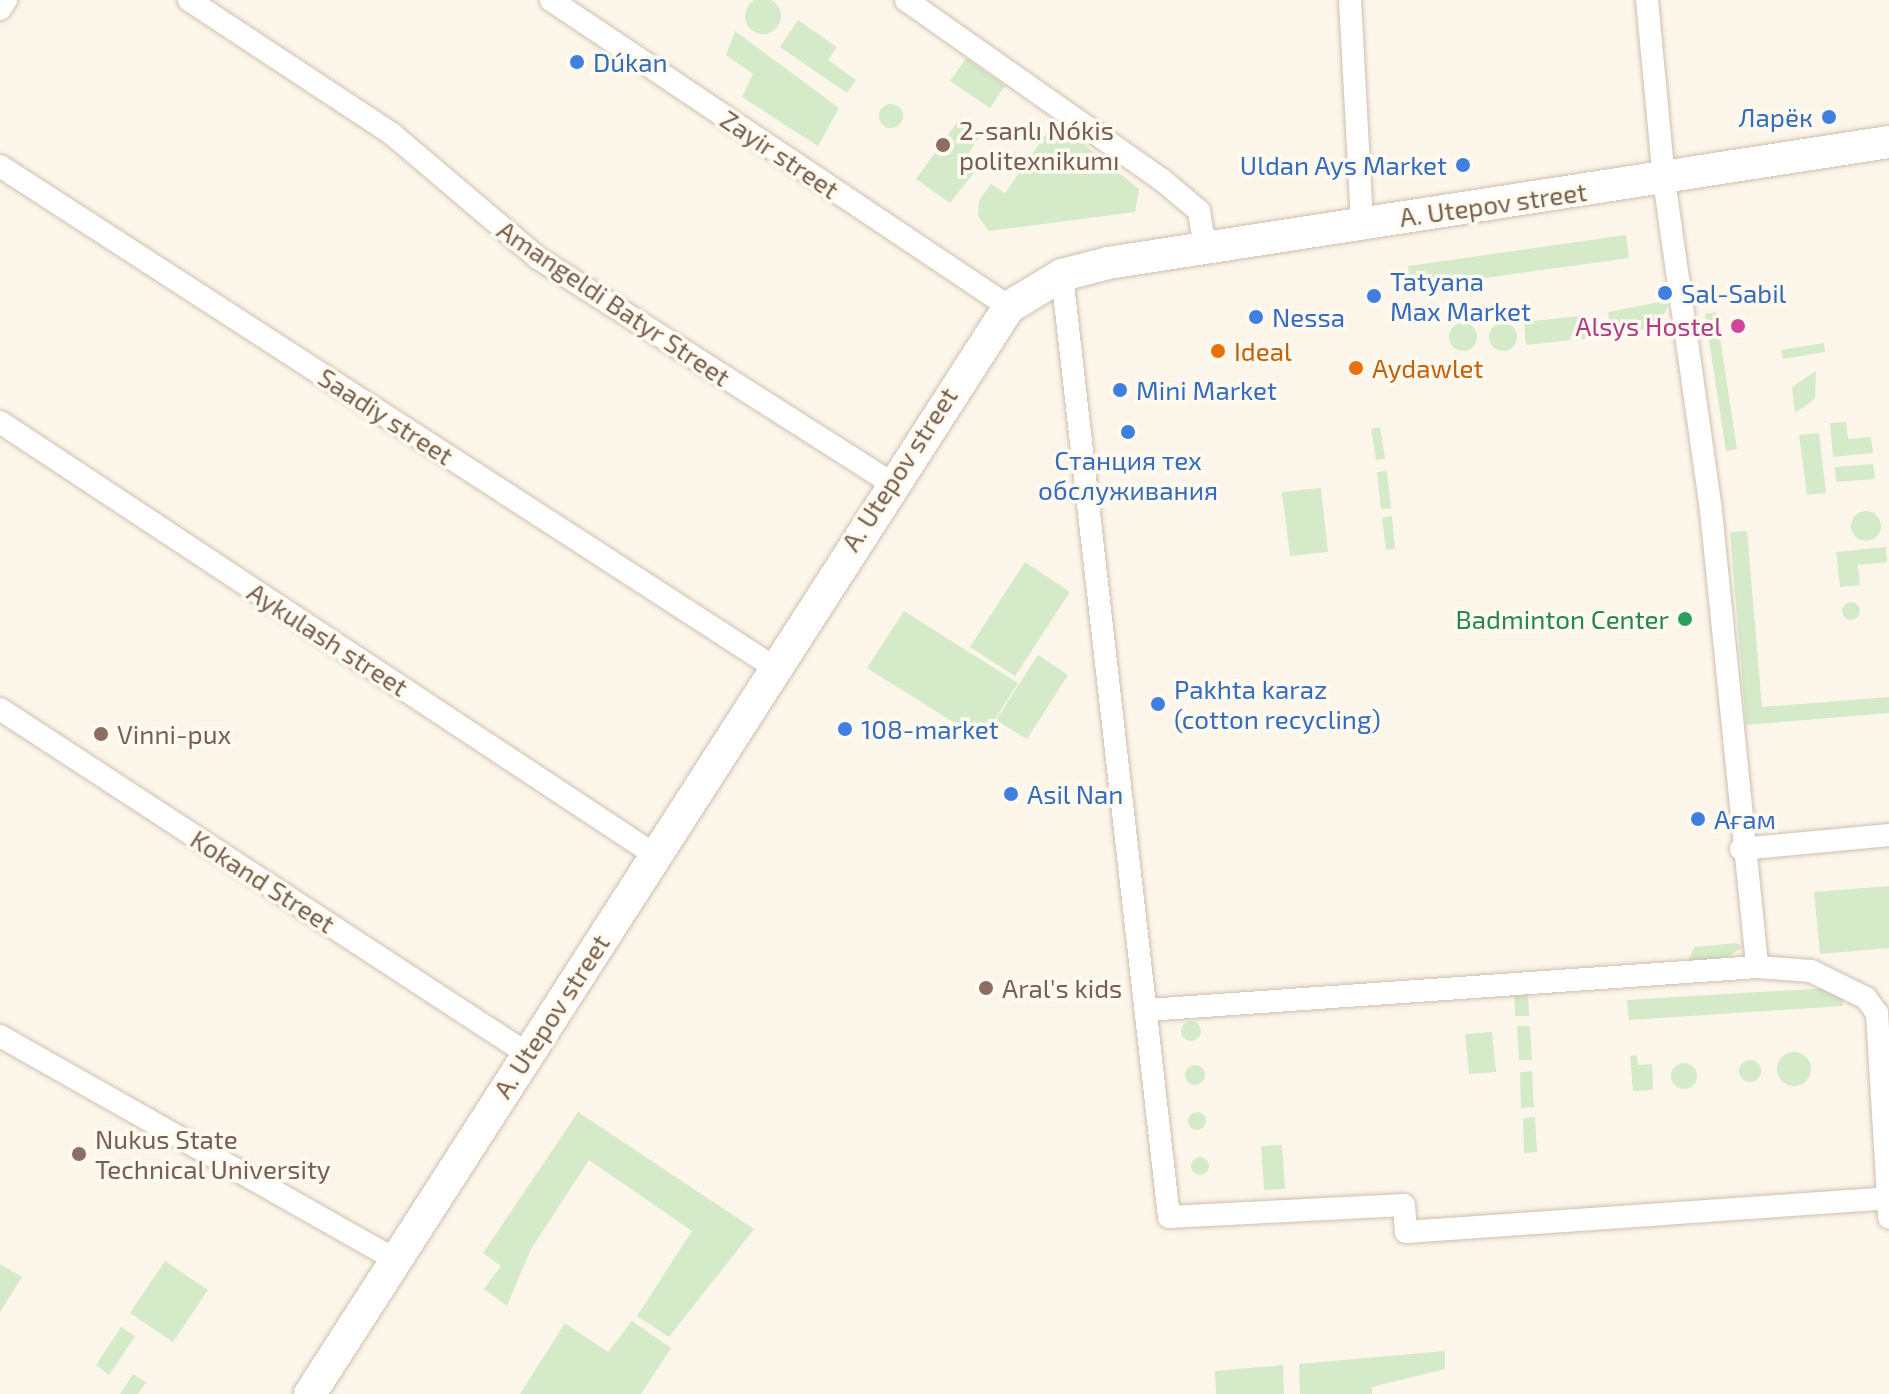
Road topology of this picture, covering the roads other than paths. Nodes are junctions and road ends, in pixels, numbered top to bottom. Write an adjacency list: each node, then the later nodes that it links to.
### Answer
1 (6, 0): 7 (street)
2 (189, 0): 16 (street, Amangeldi Batyr Street)
3 (551, 0): 14 (street, Zayir street)
4 (906, 0): 12 (street)
5 (1647, 0): 10 (street)
6 (1347, 3): 11 (street)
7 (0, 9)
8 (1889, 142): 10 (main road, A. Utepov street)
9 (0, 166): 17 (street, Saadiy street)
10 (1664, 180): 11 (main road, A. Utepov street); 20 (street)
11 (1362, 221): 12 (main road, A. Utepov street)
12 (1205, 247): 13 (main road, A. Utepov street)
13 (1062, 275): 14 (main road, A. Utepov street); 23 (street)
14 (1009, 307): 16 (main road, A. Utepov street)
15 (0, 422): 21 (street, Aykulash street)
16 (891, 483): 17 (main road, A. Utepov street)
17 (772, 666): 21 (main road, A. Utepov street)
18 (0, 709): 25 (street, Kokand Street)
19 (1889, 835): 20 (street)
20 (1741, 849): 22 (street)
21 (655, 855): 25 (main road, A. Utepov street)
22 (1757, 967): 23 (street); 26 (street)
23 (1148, 1010): 26 (street)
24 (0, 1036): 27 (street)
25 (526, 1053): 27 (main road, A. Utepov street)
26 (1888, 1208)
27 (396, 1260): 28 (main road, A. Utepov street)
28 (310, 1394)

